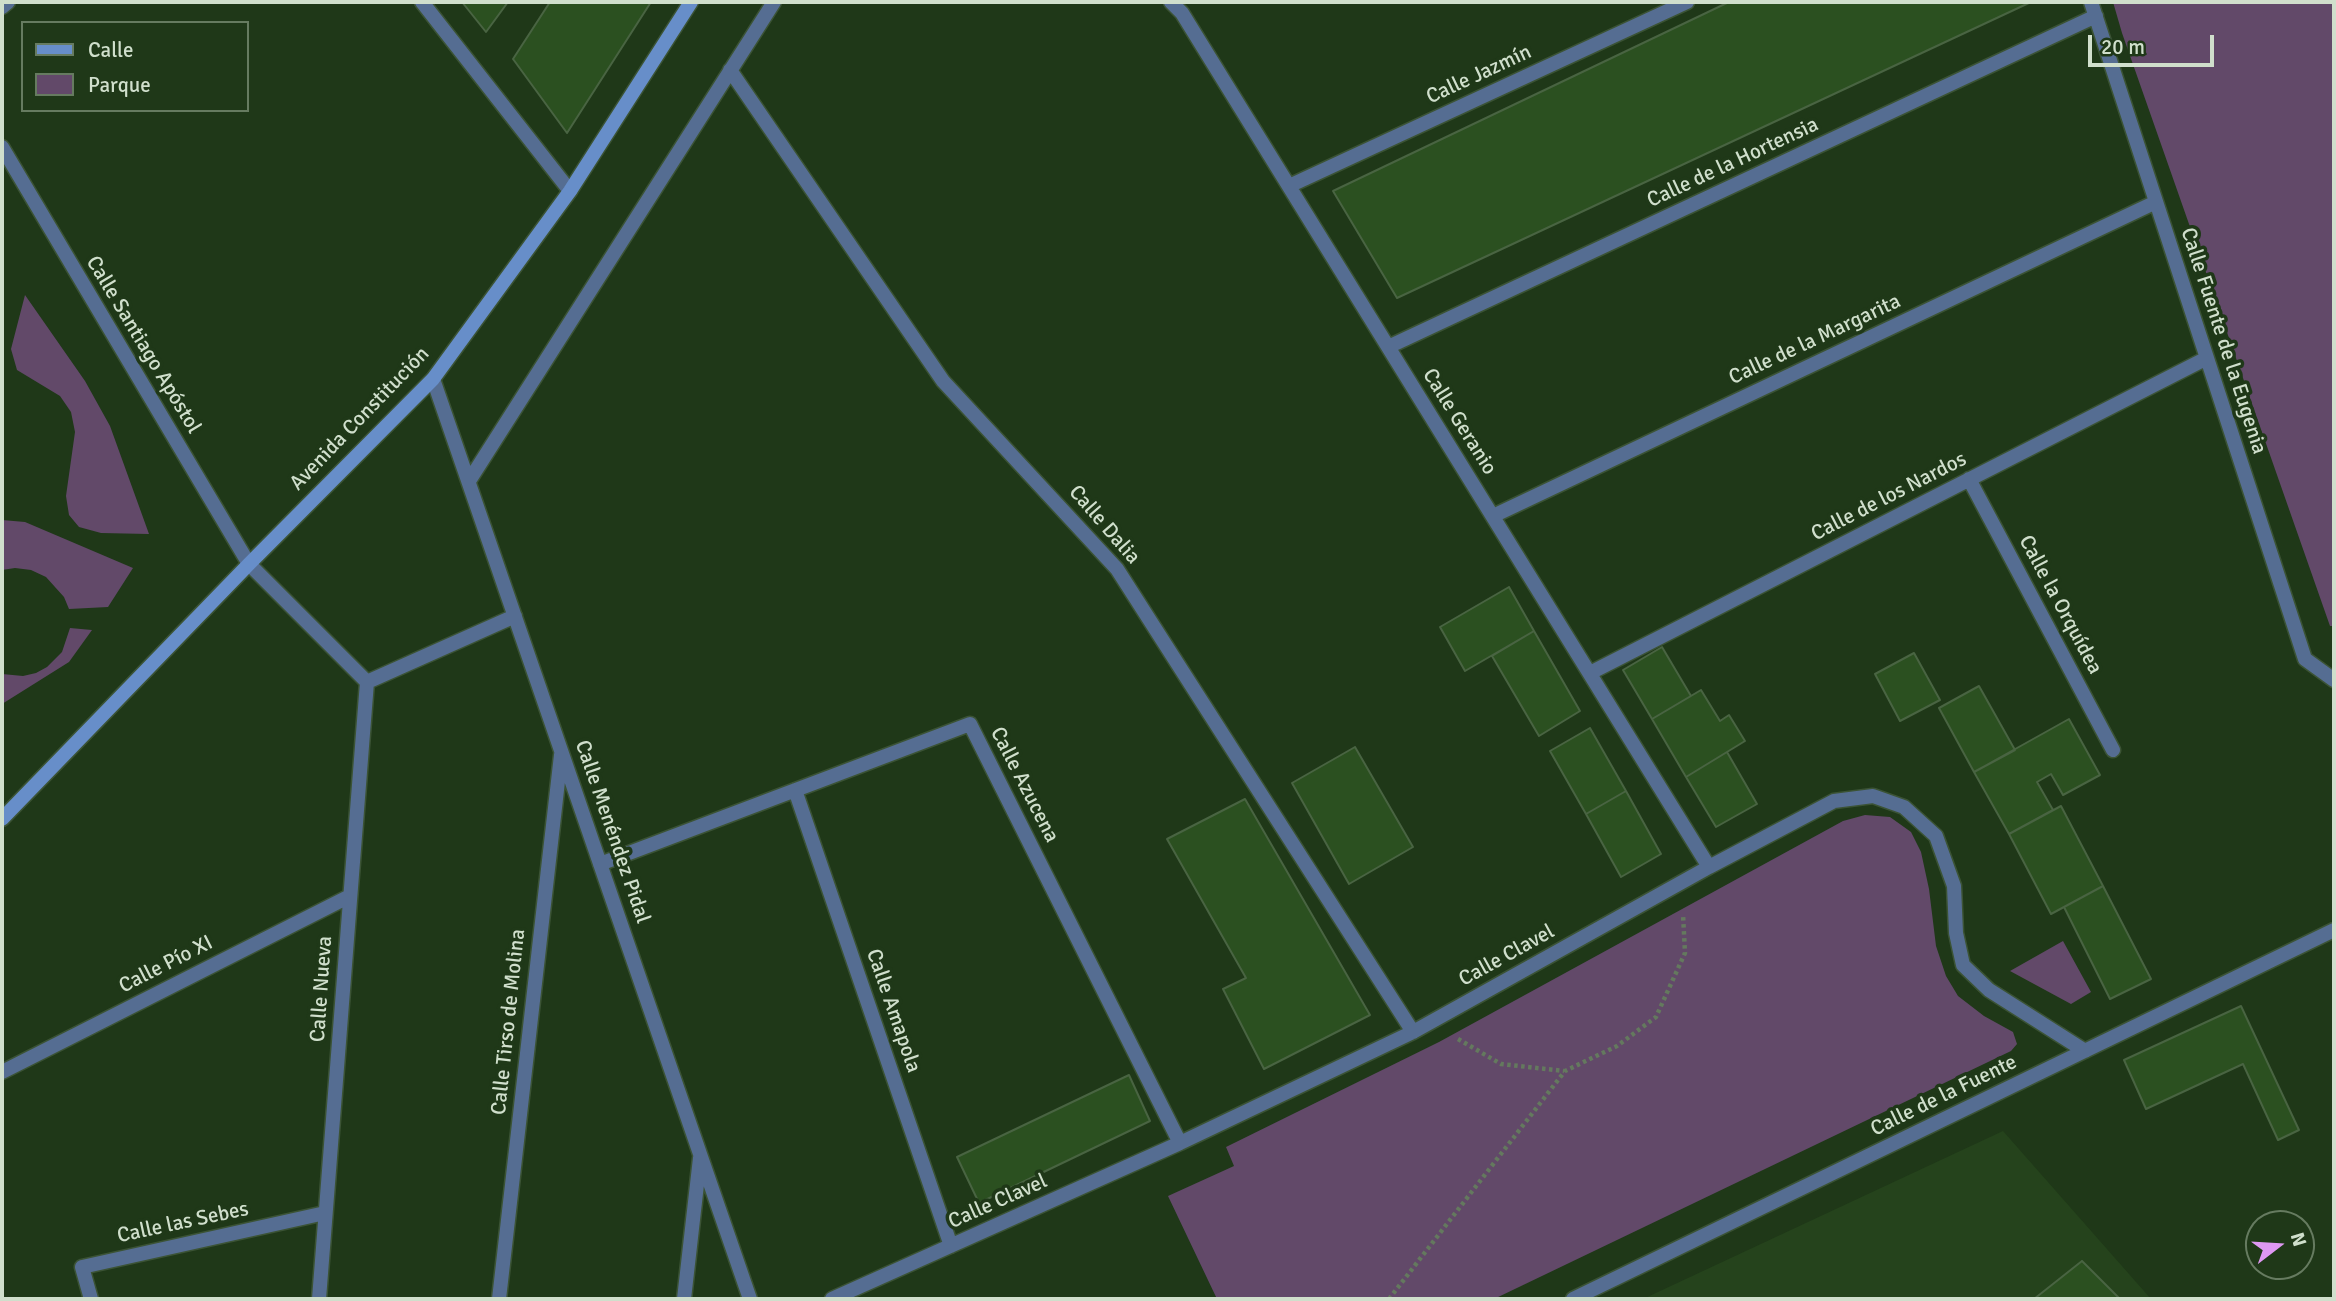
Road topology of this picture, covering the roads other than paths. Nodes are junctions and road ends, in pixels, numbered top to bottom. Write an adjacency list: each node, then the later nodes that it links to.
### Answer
1 (8, 2): 7 (street)
2 (422, 2): 12 (street)
3 (691, 2): 12 (street, Avenida Constitución)
4 (774, 2): 9 (street)
5 (1171, 2): 11 (street, Calle Geranio)
6 (1687, 2): 11 (street, Calle Jazmín)
7 (2, 7)
8 (2093, 9): 13 (street, Calle Fuente de la Eugenia); 14 (street, Calle de la Hortensia)
9 (730, 70): 18 (street); 33 (street, Calle Dalia)
10 (2, 147): 20 (street, Calle Santiago Apóstol)
11 (1289, 186): 14 (street, Calle Geranio)
12 (570, 191): 16 (street, Avenida Constitución)
13 (2156, 202): 15 (street, Calle Fuente de la Eugenia); 19 (street, Calle de la Margarita)
14 (1388, 347): 19 (street, Calle Geranio)
15 (2207, 358): 17 (street, Calle de los Nardos); 23 (street, Calle Fuente de la Eugenia)
16 (433, 379): 18 (street, Calle Menéndez Pidal); 20 (street, Avenida Constitución)
17 (1969, 479): 22 (street, Calle de los Nardos); 26 (street, Calle la Orquídea)
18 (469, 481): 21 (street, Calle Menéndez Pidal)
19 (1493, 516): 22 (street, Calle Geranio)
20 (249, 564): 24 (street); 28 (street, Avenida Constitución)
21 (515, 616): 24 (street); 25 (street, Calle Menéndez Pidal)
22 (1590, 673): 30 (street, Calle Geranio)
23 (2334, 680)
24 (367, 682): 31 (street, Calle Nueva)
25 (561, 750): 29 (street, Calle Menéndez Pidal); 42 (street, Calle Tirso de Molina)
26 (2113, 750)
27 (795, 790): 29 (street, Calle Azucena); 36 (street, Calle Azucena); 39 (street, Calle Amapola)
28 (2, 819)
29 (600, 864): 37 (street, Calle Menéndez Pidal)
30 (1709, 867): 33 (street, Calle Clavel); 34 (street, Calle Clavel)
31 (350, 896): 35 (street, Calle Pío XI); 38 (street, Calle Nueva)
32 (2334, 930): 34 (street, Calle de la Fuente)
33 (1413, 1032): 36 (street, Calle Clavel)
34 (2085, 1051): 46 (street, Calle de la Fuente)
35 (2, 1072)
36 (1180, 1143): 39 (street, Calle Clavel)
37 (700, 1154): 43 (street); 44 (street, Calle Menéndez Pidal)
38 (325, 1213): 40 (street, Calle las Sebes); 41 (street, Calle Nueva)
39 (951, 1246): 45 (street, Calle Clavel)
40 (91, 1299)
41 (319, 1299)
42 (499, 1299)
43 (684, 1299)
44 (750, 1299)
45 (832, 1299)
46 (1573, 1299)

